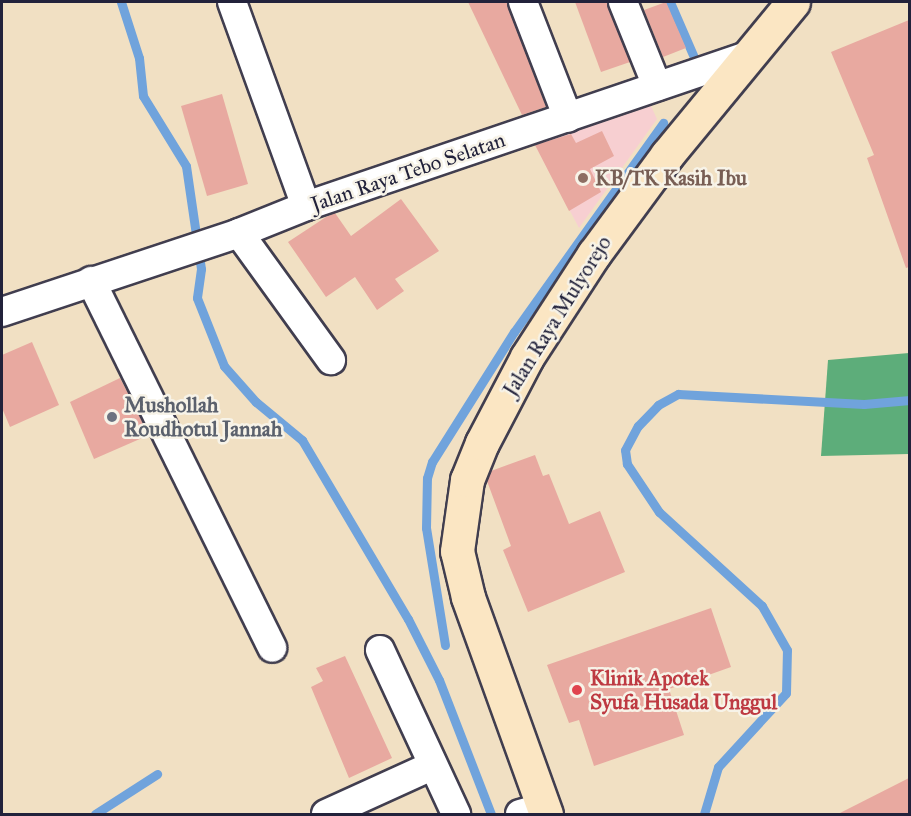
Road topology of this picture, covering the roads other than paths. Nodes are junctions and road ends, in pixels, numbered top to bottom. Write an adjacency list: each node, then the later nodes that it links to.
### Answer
1 (232, 2): 8 (street)
2 (523, 2): 7 (street)
3 (623, 2): 6 (street)
4 (793, 2): 5 (main road)
5 (746, 56): 6 (street, Jalan Raya Tebo Selatan); 16 (main road, Jalan Raya Mulyorejo)
6 (657, 86): 7 (street, Jalan Raya Tebo Selatan)
7 (568, 118): 8 (street, Jalan Raya Tebo Selatan)
8 (306, 206): 9 (street, Jalan Raya Tebo Selatan)
9 (228, 237): 10 (street, Jalan Raya Tebo Selatan); 12 (street)
10 (91, 281): 11 (street, Jalan Raya Tebo Selatan); 13 (street)
11 (2, 312)
12 (332, 360)
13 (273, 648)
14 (380, 650): 15 (street)
15 (432, 766): 17 (street); 18 (street)
16 (537, 812)
17 (326, 814)
18 (456, 814)

